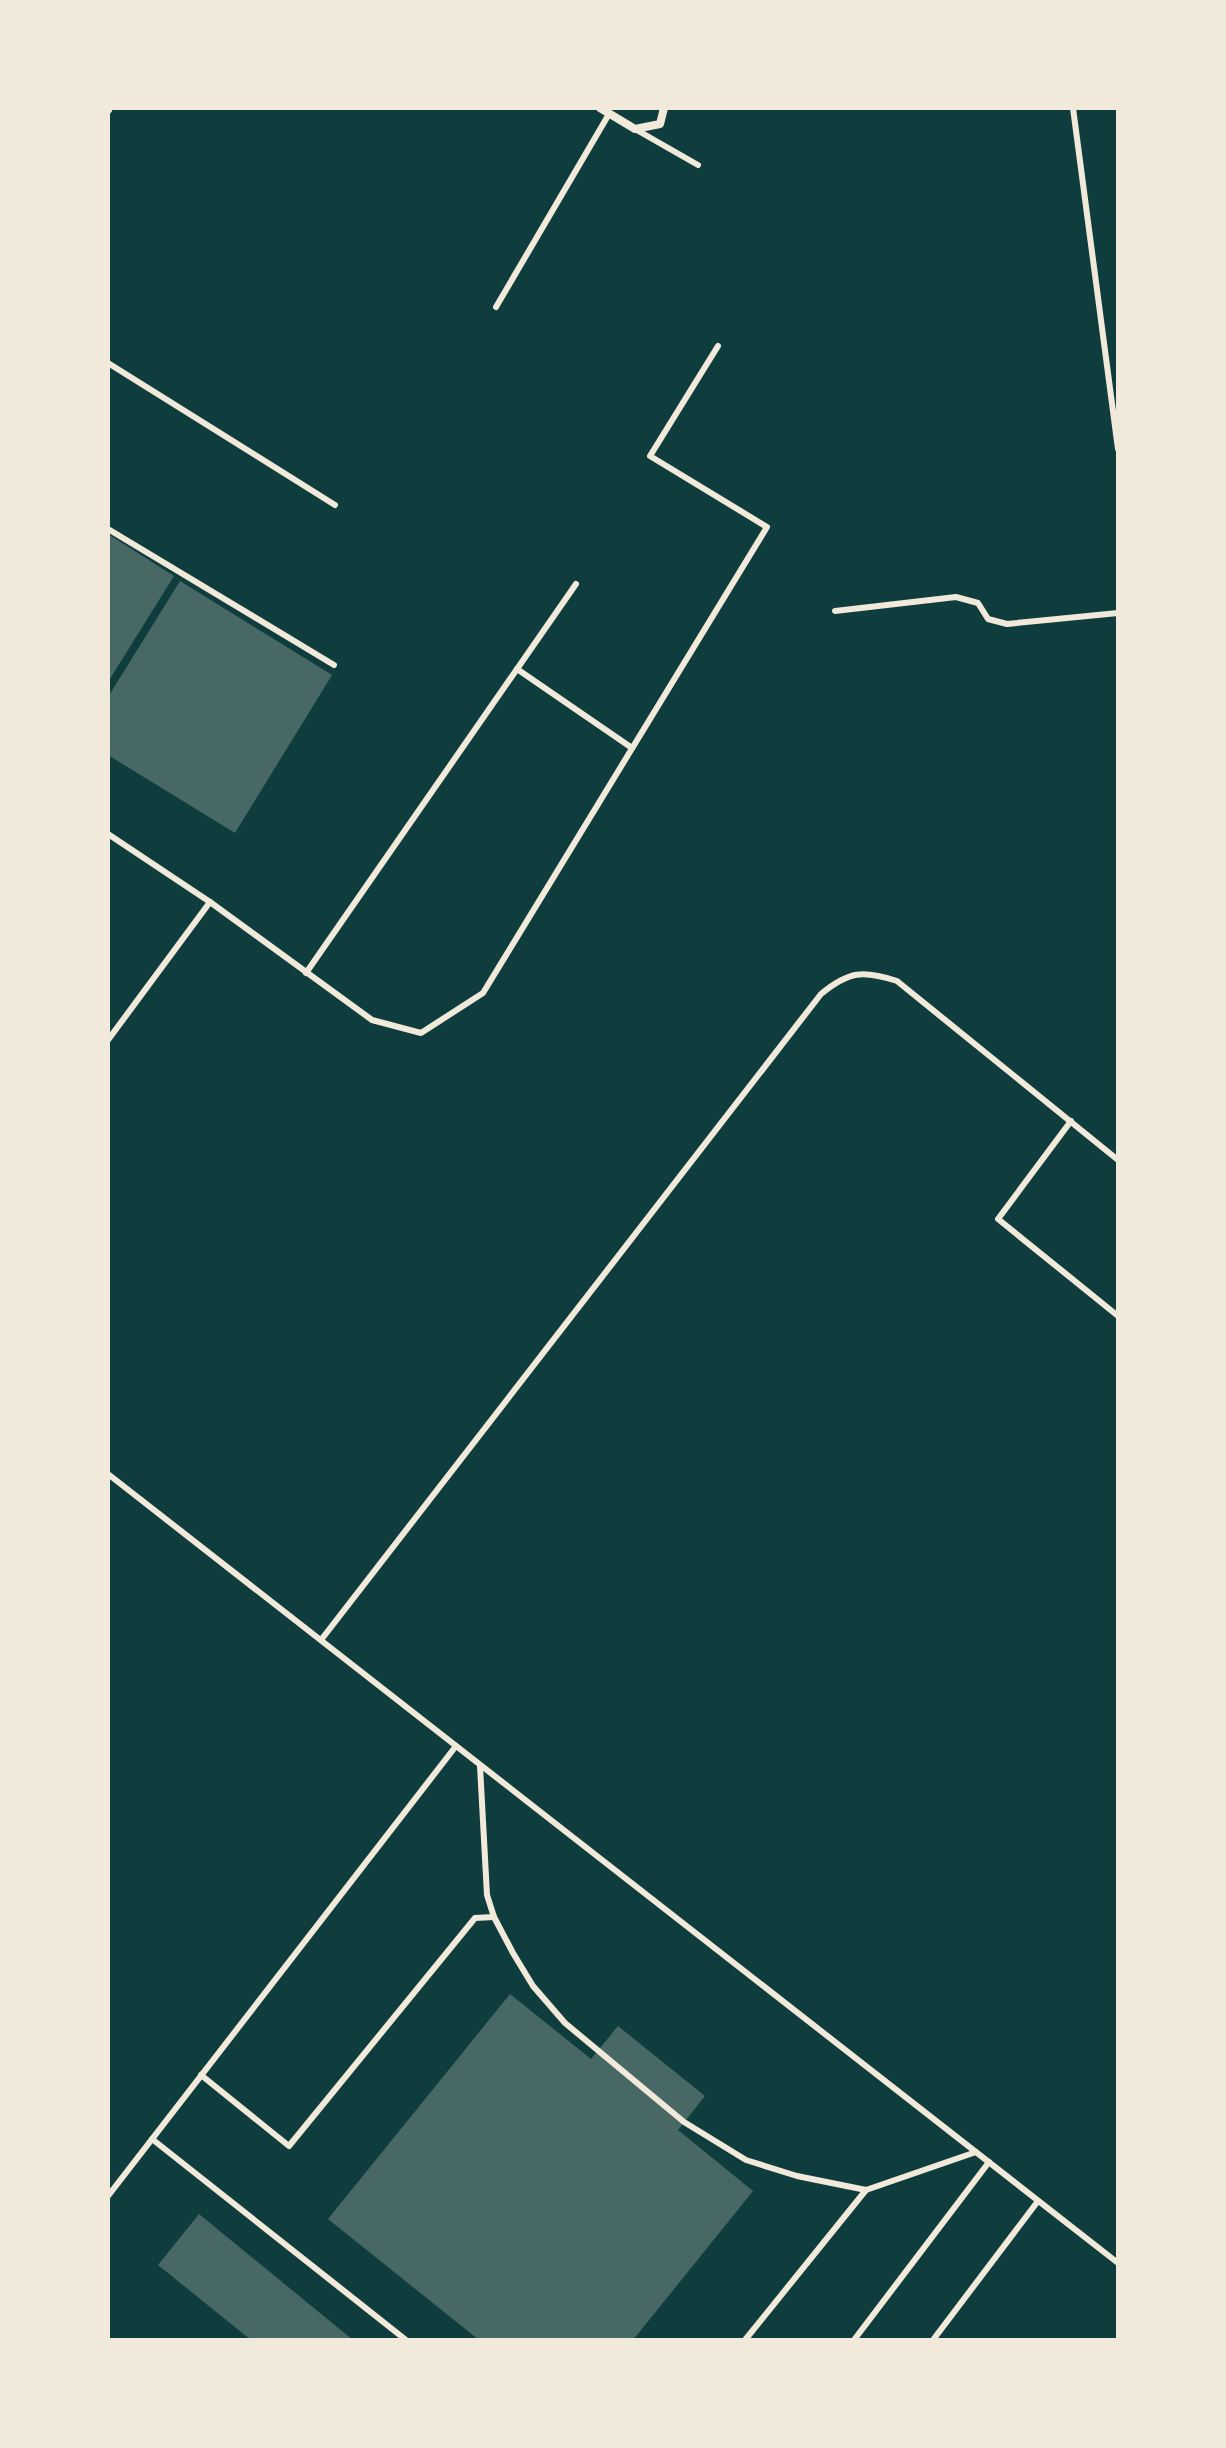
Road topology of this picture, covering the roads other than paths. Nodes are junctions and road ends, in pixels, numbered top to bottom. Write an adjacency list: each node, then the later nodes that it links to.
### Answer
1 (600, 108): 4 (street)
2 (664, 108): 5 (street)
3 (1073, 108): 10 (lane)
4 (609, 114): 5 (street); 7 (lane)
5 (635, 129): 6 (lane)
6 (698, 165)
7 (496, 307)
8 (718, 346): 18 (lane)
9 (108, 363): 11 (lane)
10 (1118, 449)
11 (335, 505)
12 (108, 529): 16 (lane)
13 (576, 584): 17 (lane)
14 (835, 611): 15 (lane)
15 (1118, 613)
16 (334, 665)
17 (517, 669): 18 (lane); 21 (lane)
18 (632, 748): 21 (lane)
19 (108, 834): 20 (lane)
20 (210, 902): 21 (lane); 22 (lane)
21 (306, 973)
22 (108, 1040)
23 (1071, 1121): 24 (lane); 25 (lane); 27 (lane)
24 (1118, 1160)
25 (1118, 1316)
26 (108, 1474): 27 (lane)
27 (321, 1640): 28 (lane)
28 (456, 1746): 29 (lane); 31 (lane)
29 (480, 1765): 30 (lane); 33 (lane)
30 (494, 1917): 31 (lane); 35 (lane)
31 (201, 2075): 32 (lane)
32 (152, 2139): 36 (lane); 39 (lane)
33 (976, 2152): 34 (lane); 35 (lane)
34 (989, 2162): 37 (lane); 41 (lane)
35 (866, 2190): 40 (lane)
36 (108, 2196)
37 (1038, 2201): 38 (lane); 42 (lane)
38 (1118, 2263)
39 (406, 2340)
40 (745, 2340)
41 (854, 2340)
42 (933, 2340)

